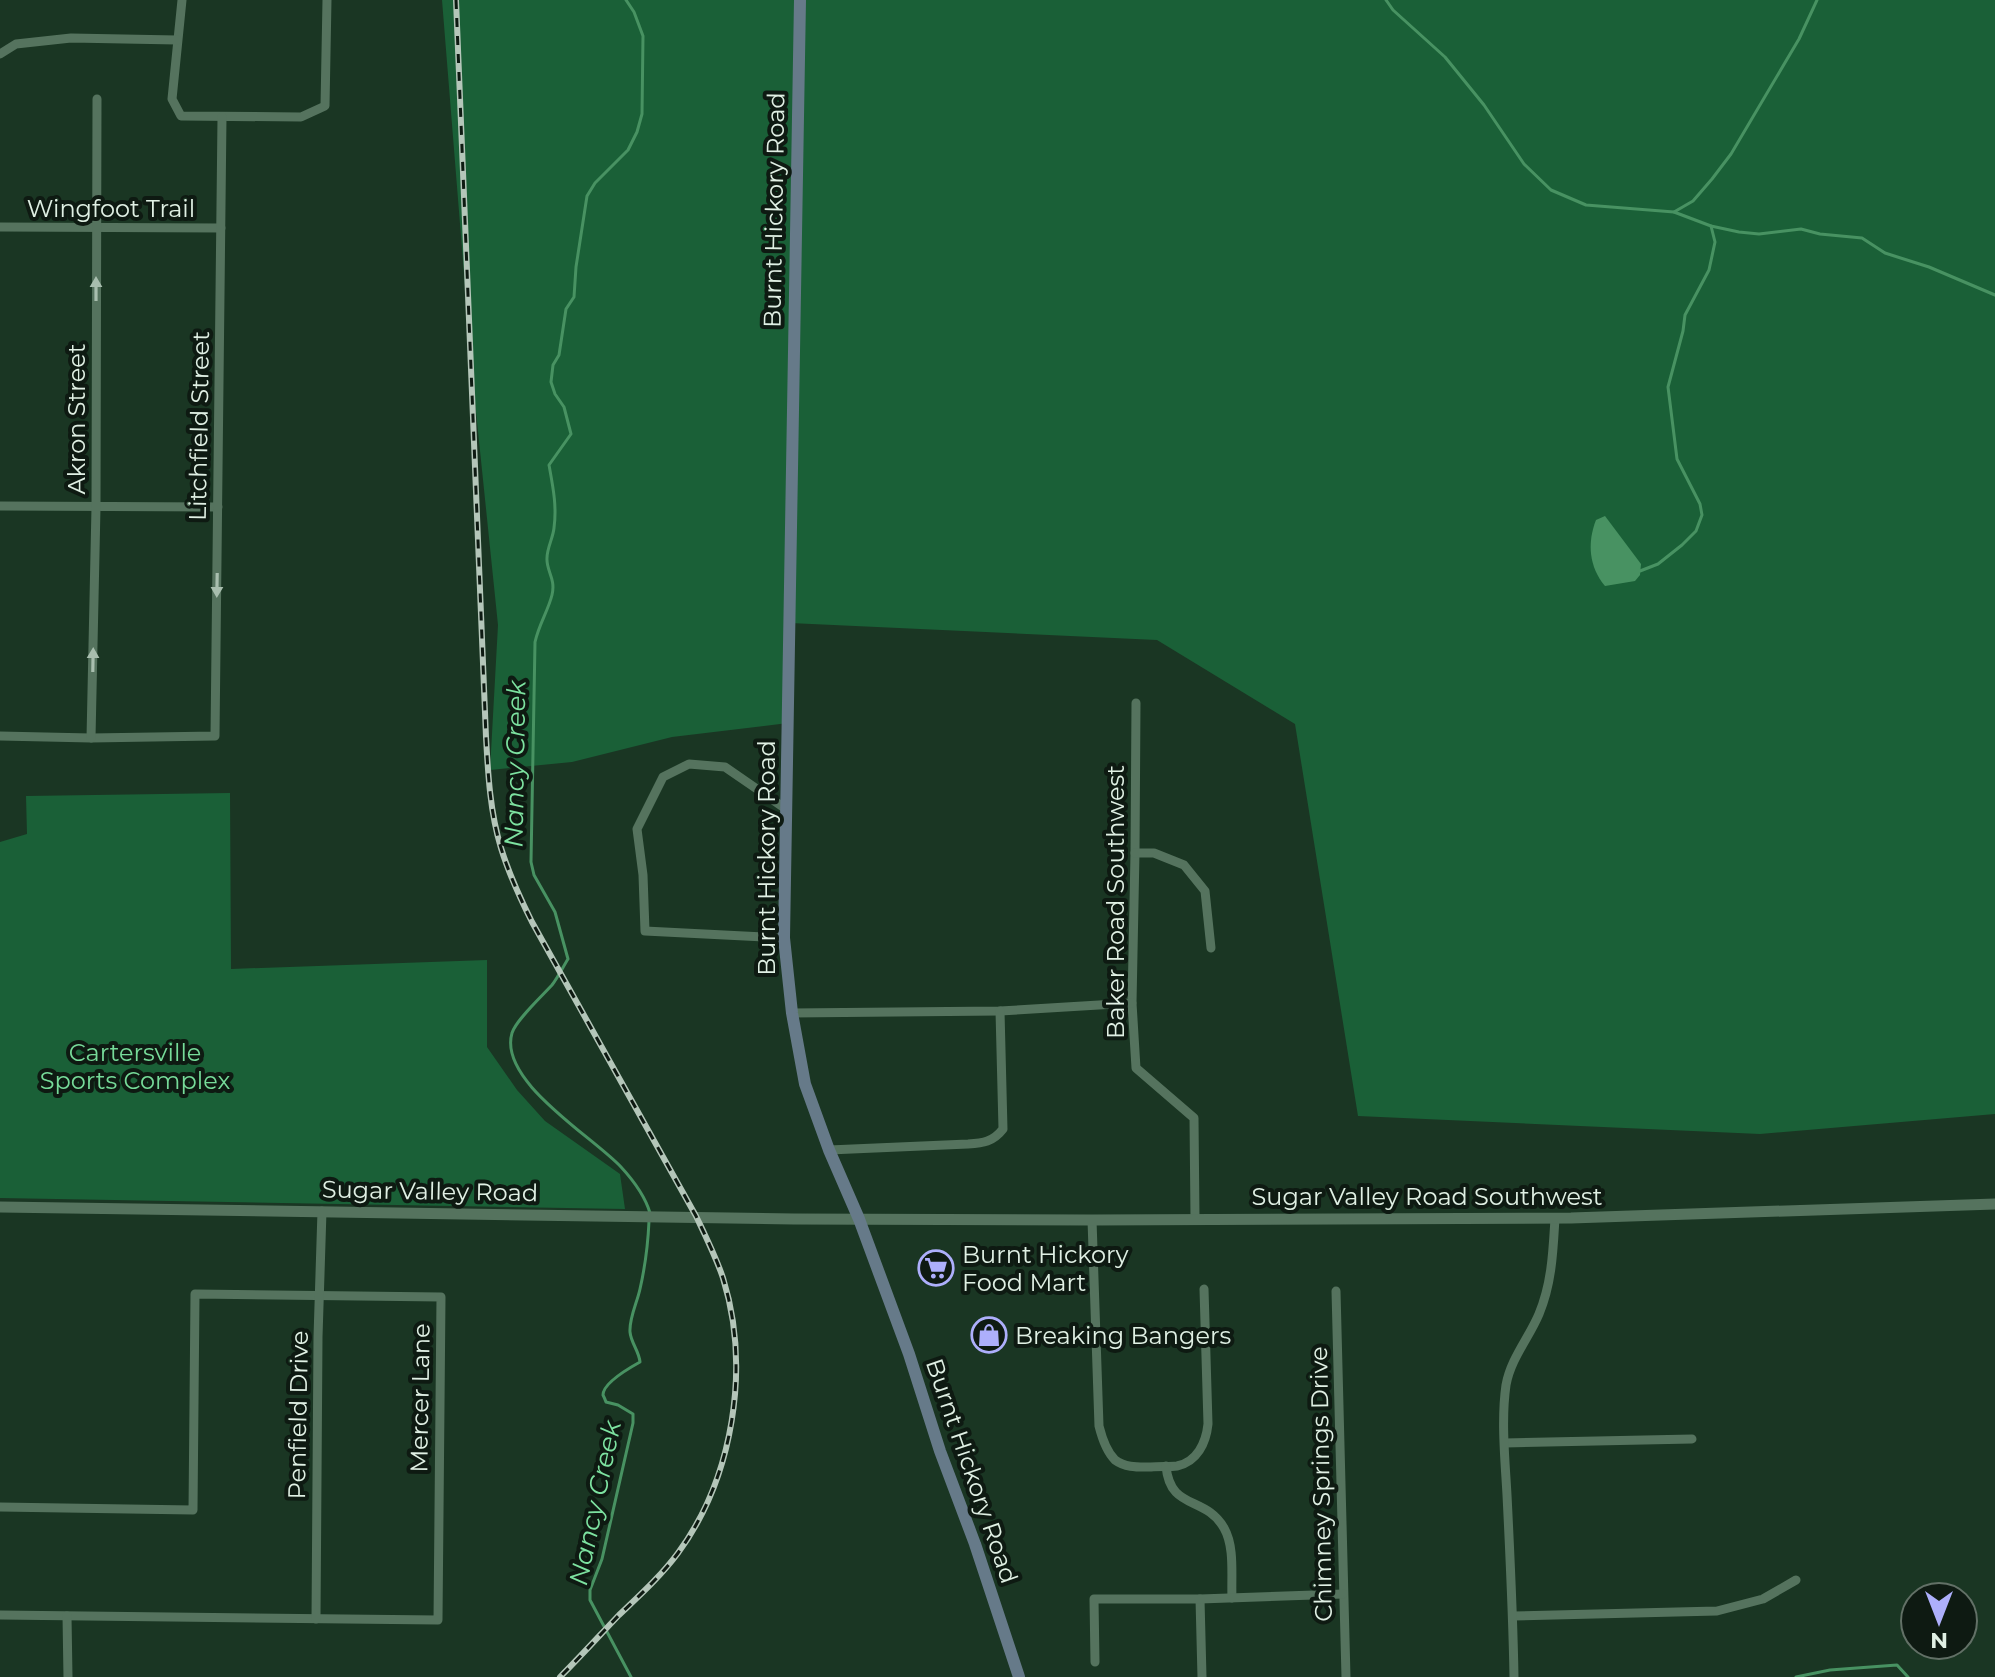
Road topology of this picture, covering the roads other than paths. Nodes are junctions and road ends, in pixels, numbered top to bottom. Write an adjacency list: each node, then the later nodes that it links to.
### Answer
1 (182, 0): 4 (street)
2 (327, 0): 7 (street)
3 (800, 0): 17 (main road, Burnt Hickory Road)
4 (177, 40): 5 (street); 7 (street)
5 (0, 54)
6 (97, 99): 9 (street, Akron Street)
7 (222, 117): 10 (street, Litchfield Street)
8 (0, 227): 9 (street, Wingfoot Trail)
9 (96, 228): 10 (street, Wingfoot Trail); 12 (street, Akron Street, one-way to 9)
10 (221, 228): 13 (street, Litchfield Street)
11 (0, 506): 12 (street)
12 (96, 507): 13 (street); 16 (street, Akron Street, one-way to 12)
13 (218, 507): 16 (street, Litchfield Street, one-way to 16)
14 (1136, 703): 18 (street, Baker Road Southwest)
15 (0, 736): 16 (street)
16 (91, 738)
17 (786, 809): 19 (main road, Burnt Hickory Road); 19 (street)
18 (1135, 853): 20 (street); 21 (street, Baker Road Southwest)
19 (784, 938): 23 (main road, Burnt Hickory Road)
20 (1211, 948)
21 (1132, 1003): 22 (street); 28 (street, Baker Road Southwest)
22 (1000, 1011): 23 (street); 24 (street)
23 (792, 1013): 24 (main road, Burnt Hickory Road)
24 (829, 1150): 30 (main road, Burnt Hickory Road)
25 (1995, 1204): 29 (street, Sugar Valley Road Southwest)
26 (0, 1207): 27 (street, Sugar Valley Road)
27 (322, 1211): 30 (street, Sugar Valley Road); 34 (street, Penfield Drive)
28 (1195, 1218): 29 (street, Sugar Valley Road Southwest); 31 (street, Sugar Valley Road Southwest)
29 (1555, 1218): 36 (street)
30 (859, 1219): 31 (street, Sugar Valley Road Southwest); 49 (main road, Burnt Hickory Road)
31 (1092, 1220): 37 (street)
32 (1204, 1289): 37 (street)
33 (1336, 1291): 40 (street, Chimney Springs Drive)
34 (320, 1296): 38 (street, Mercer Lane); 46 (street, Penfield Drive); 46 (street, Mercer Lane)
35 (1692, 1439): 36 (street)
36 (1505, 1443): 45 (street)
37 (1166, 1466): 41 (street)
38 (0, 1507)
39 (1796, 1580): 45 (street)
40 (1343, 1594): 41 (street); 51 (street, Chimney Springs Drive)
41 (1232, 1598): 42 (street)
42 (1200, 1599): 47 (street); 50 (street)
43 (0, 1615): 44 (street, Mercer Lane)
44 (67, 1616): 46 (street, Mercer Lane); 48 (street)
45 (1513, 1616): 52 (street)
46 (316, 1619)
47 (1095, 1662)
48 (68, 1677)
49 (1019, 1677)
50 (1202, 1677)
51 (1346, 1677)
52 (1514, 1677)

